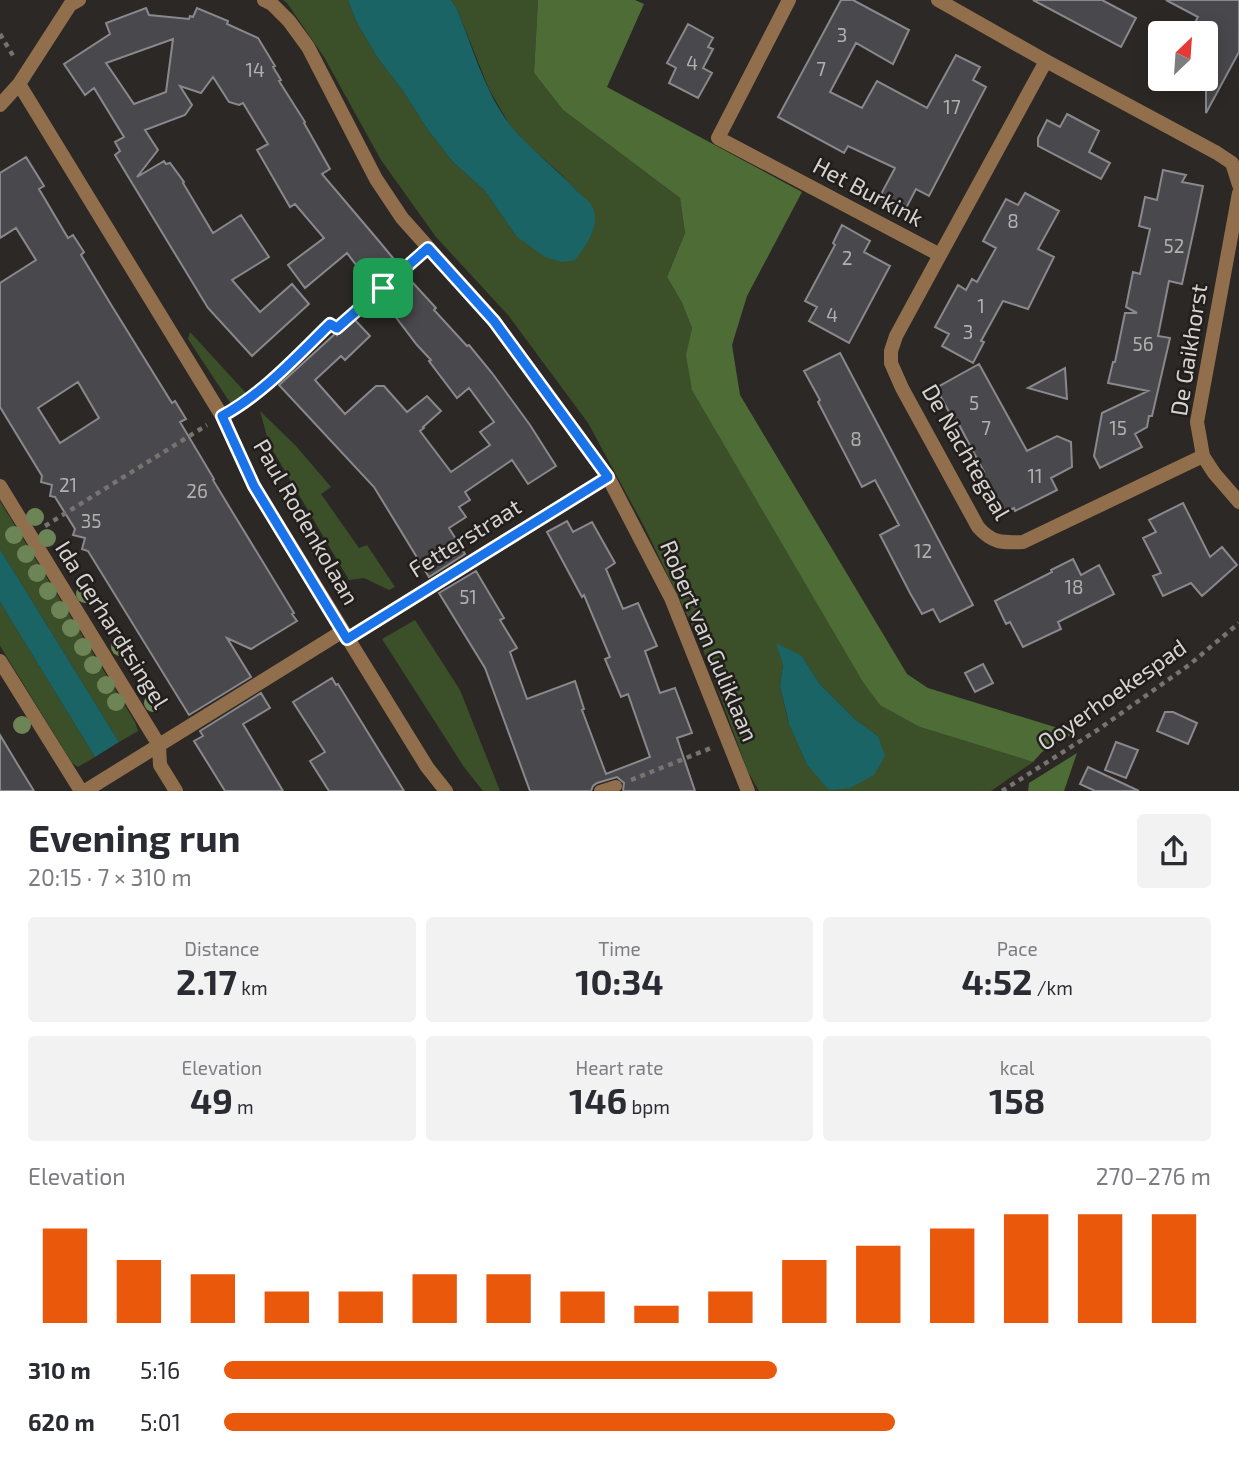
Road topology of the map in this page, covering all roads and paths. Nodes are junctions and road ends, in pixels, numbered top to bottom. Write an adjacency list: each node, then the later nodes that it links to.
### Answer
1 (79, 0): 7 (street)
2 (264, 0): 11 (street, Robert van Guliklaan)
3 (789, 0): 12 (street, Het Burkink)
4 (938, 0): 6 (street)
5 (0, 34): 7 (path)
6 (1046, 61): 9 (street); 12 (street, Het Burkink)
7 (22, 79): 8 (street); 14 (street, Paul Rodenkolaan)
8 (0, 105)
9 (1239, 185)
10 (1239, 193): 15 (street, De Gaikhorst)
11 (428, 248): 13 (path); 16 (street, Robert van Guliklaan)
12 (940, 255): 15 (street, De Nachtegaal)
13 (330, 324): 14 (lane)
14 (222, 416): 19 (path); 21 (street, Paul Rodenkolaan)
15 (1203, 456): 18 (street, De Gaikhorst)
16 (608, 477): 21 (street, Fetterstraat); 23 (street, Robert van Guliklaan)
17 (0, 486): 19 (street, Ida Gerhardtsingel)
18 (1239, 502)
19 (30, 535): 24 (street, Ida Gerhardtsingel)
20 (1239, 623): 31 (path, Ooyerhoekespad)
21 (345, 635): 24 (street, Fetterstraat); 28 (street, Paul Rodenkolaan)
22 (0, 661): 26 (street)
23 (728, 741): 25 (path); 30 (street, Robert van Guliklaan)
24 (159, 745): 26 (street, Fetterstraat); 27 (street, Ida Gerhardtsingel)
25 (616, 786): 29 (lane)
26 (83, 791)
27 (176, 791)
28 (446, 791)
29 (600, 791)
30 (748, 791)
31 (1002, 791)

